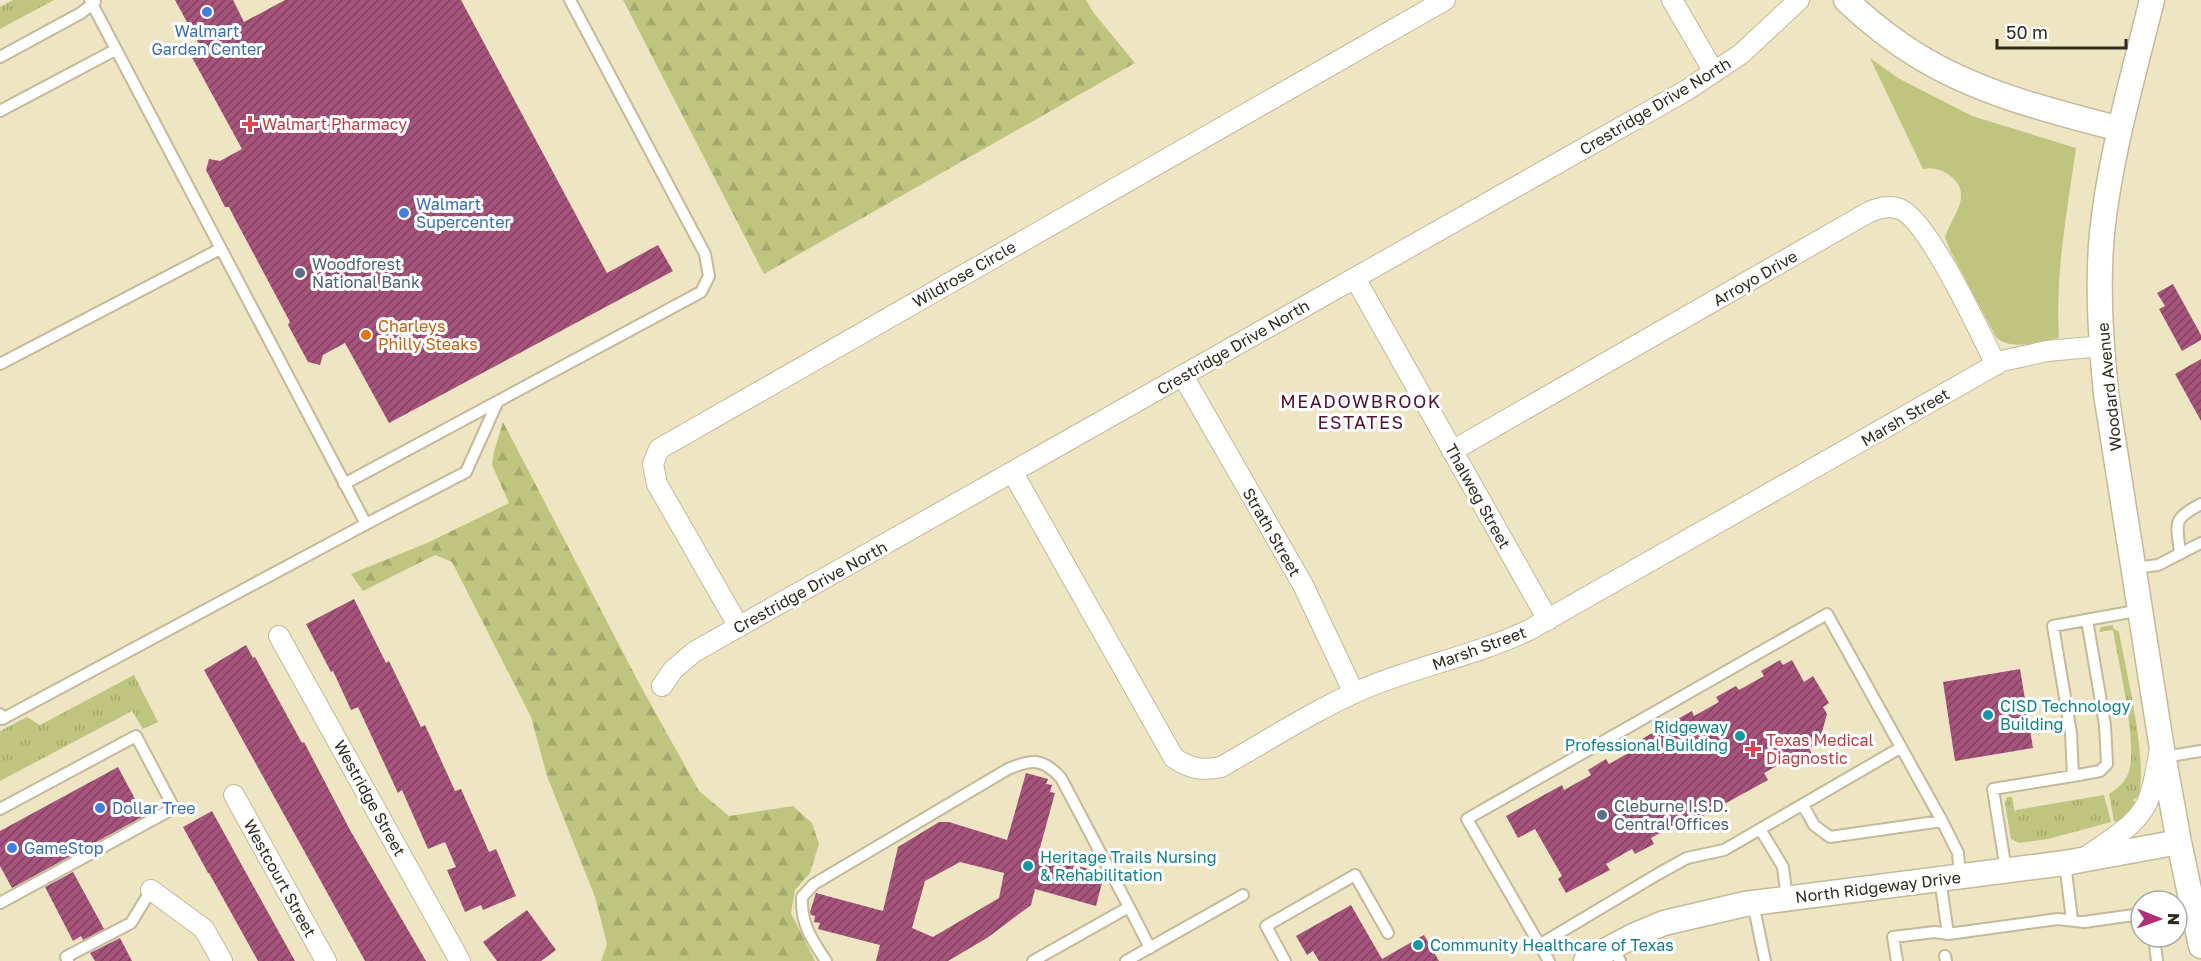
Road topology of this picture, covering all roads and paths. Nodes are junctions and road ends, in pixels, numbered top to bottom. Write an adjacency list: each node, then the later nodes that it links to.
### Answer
1 (570, 0): 19 (lane)
2 (1445, 0): 31 (street, Wildrose Circle)
3 (1672, 0): 10 (street)
4 (1799, 0): 10 (street, Crestridge Drive North)
5 (1846, 0): 12 (street)
6 (2152, 0): 12 (street, Woodard Avenue)
7 (93, 1): 8 (lane); 9 (lane)
8 (115, 51): 11 (lane); 13 (lane)
9 (0, 57)
10 (1714, 72): 14 (street, Crestridge Drive North)
11 (0, 111)
12 (2120, 129): 15 (street, Woodard Avenue)
13 (220, 249): 16 (lane); 22 (lane)
14 (1354, 278): 18 (street, Crestridge Drive North); 20 (street, Thalweg Street)
15 (2102, 346): 17 (street, Marsh Street); 27 (street, Woodard Avenue)
16 (0, 364)
17 (1996, 365): 20 (street, Arroyo Drive); 29 (street, Marsh Street)
18 (1183, 376): 21 (street, Crestridge Drive North); 34 (street, Strath Street)
19 (498, 401): 22 (lane); 24 (lane)
20 (1452, 451): 29 (street, Thalweg Street)
21 (1013, 473): 31 (street, Crestridge Drive North); 34 (street, Marsh Street)
22 (344, 484): 24 (lane)
23 (2201, 504): 26 (lane)
24 (366, 525): 35 (lane)
25 (2201, 543): 26 (lane)
26 (2180, 554): 27 (lane)
27 (2134, 568): 28 (street, Woodard Avenue)
28 (2141, 610): 30 (lane); 37 (street, Woodard Avenue)
29 (1548, 620): 34 (street, Marsh Street)
30 (2087, 620): 39 (lane); 39 (lane)
31 (739, 627): 33 (street, Crestridge Drive North)
32 (279, 636): 66 (street, Westridge Street)
33 (662, 686)
34 (1354, 693)
35 (1, 718)
36 (1900, 748): 41 (lane); 43 (lane); 59 (lane)
37 (2162, 750): 38 (lane); 45 (street, Woodard Avenue); 46 (street)
38 (2201, 751)
39 (2073, 776): 47 (lane)
40 (234, 795): 65 (street, Westcourt Street)
41 (1803, 805): 43 (lane); 44 (lane)
42 (0, 809): 52 (lane)
43 (1942, 821): 48 (lane)
44 (1760, 829): 51 (lane); 59 (lane)
45 (2179, 842): 46 (street, North Ridgeway Drive); 60 (street, Woodard Avenue)
46 (2073, 861): 47 (street, North Ridgeway Drive); 56 (lane)
47 (2006, 870): 48 (street, North Ridgeway Drive)
48 (1950, 878): 51 (street, North Ridgeway Drive); 58 (lane)
49 (151, 890): 63 (lane); 64 (street)
50 (1243, 895): 61 (lane)
51 (1787, 899): 53 (street, North Ridgeway Drive)
52 (0, 903)
53 (1753, 903): 62 (street, North Ridgeway Drive); 73 (lane)
54 (1129, 907): 61 (lane); 67 (lane); 68 (lane)
55 (2129, 916): 56 (lane)
56 (2072, 920): 58 (lane)
57 (1388, 933): 70 (lane)
58 (1948, 934): 74 (lane)
59 (1539, 945): 71 (lane)
60 (2201, 946)
61 (1150, 948): 69 (lane)
62 (1617, 954): 72 (street, North Ridgeway Drive)
63 (68, 961)
64 (222, 961)
65 (326, 961)
66 (460, 961)
67 (826, 961)
68 (1033, 961)
69 (1126, 961)
70 (1285, 961)
71 (1549, 961)
72 (1586, 961)
73 (1765, 961)
74 (1897, 961)

